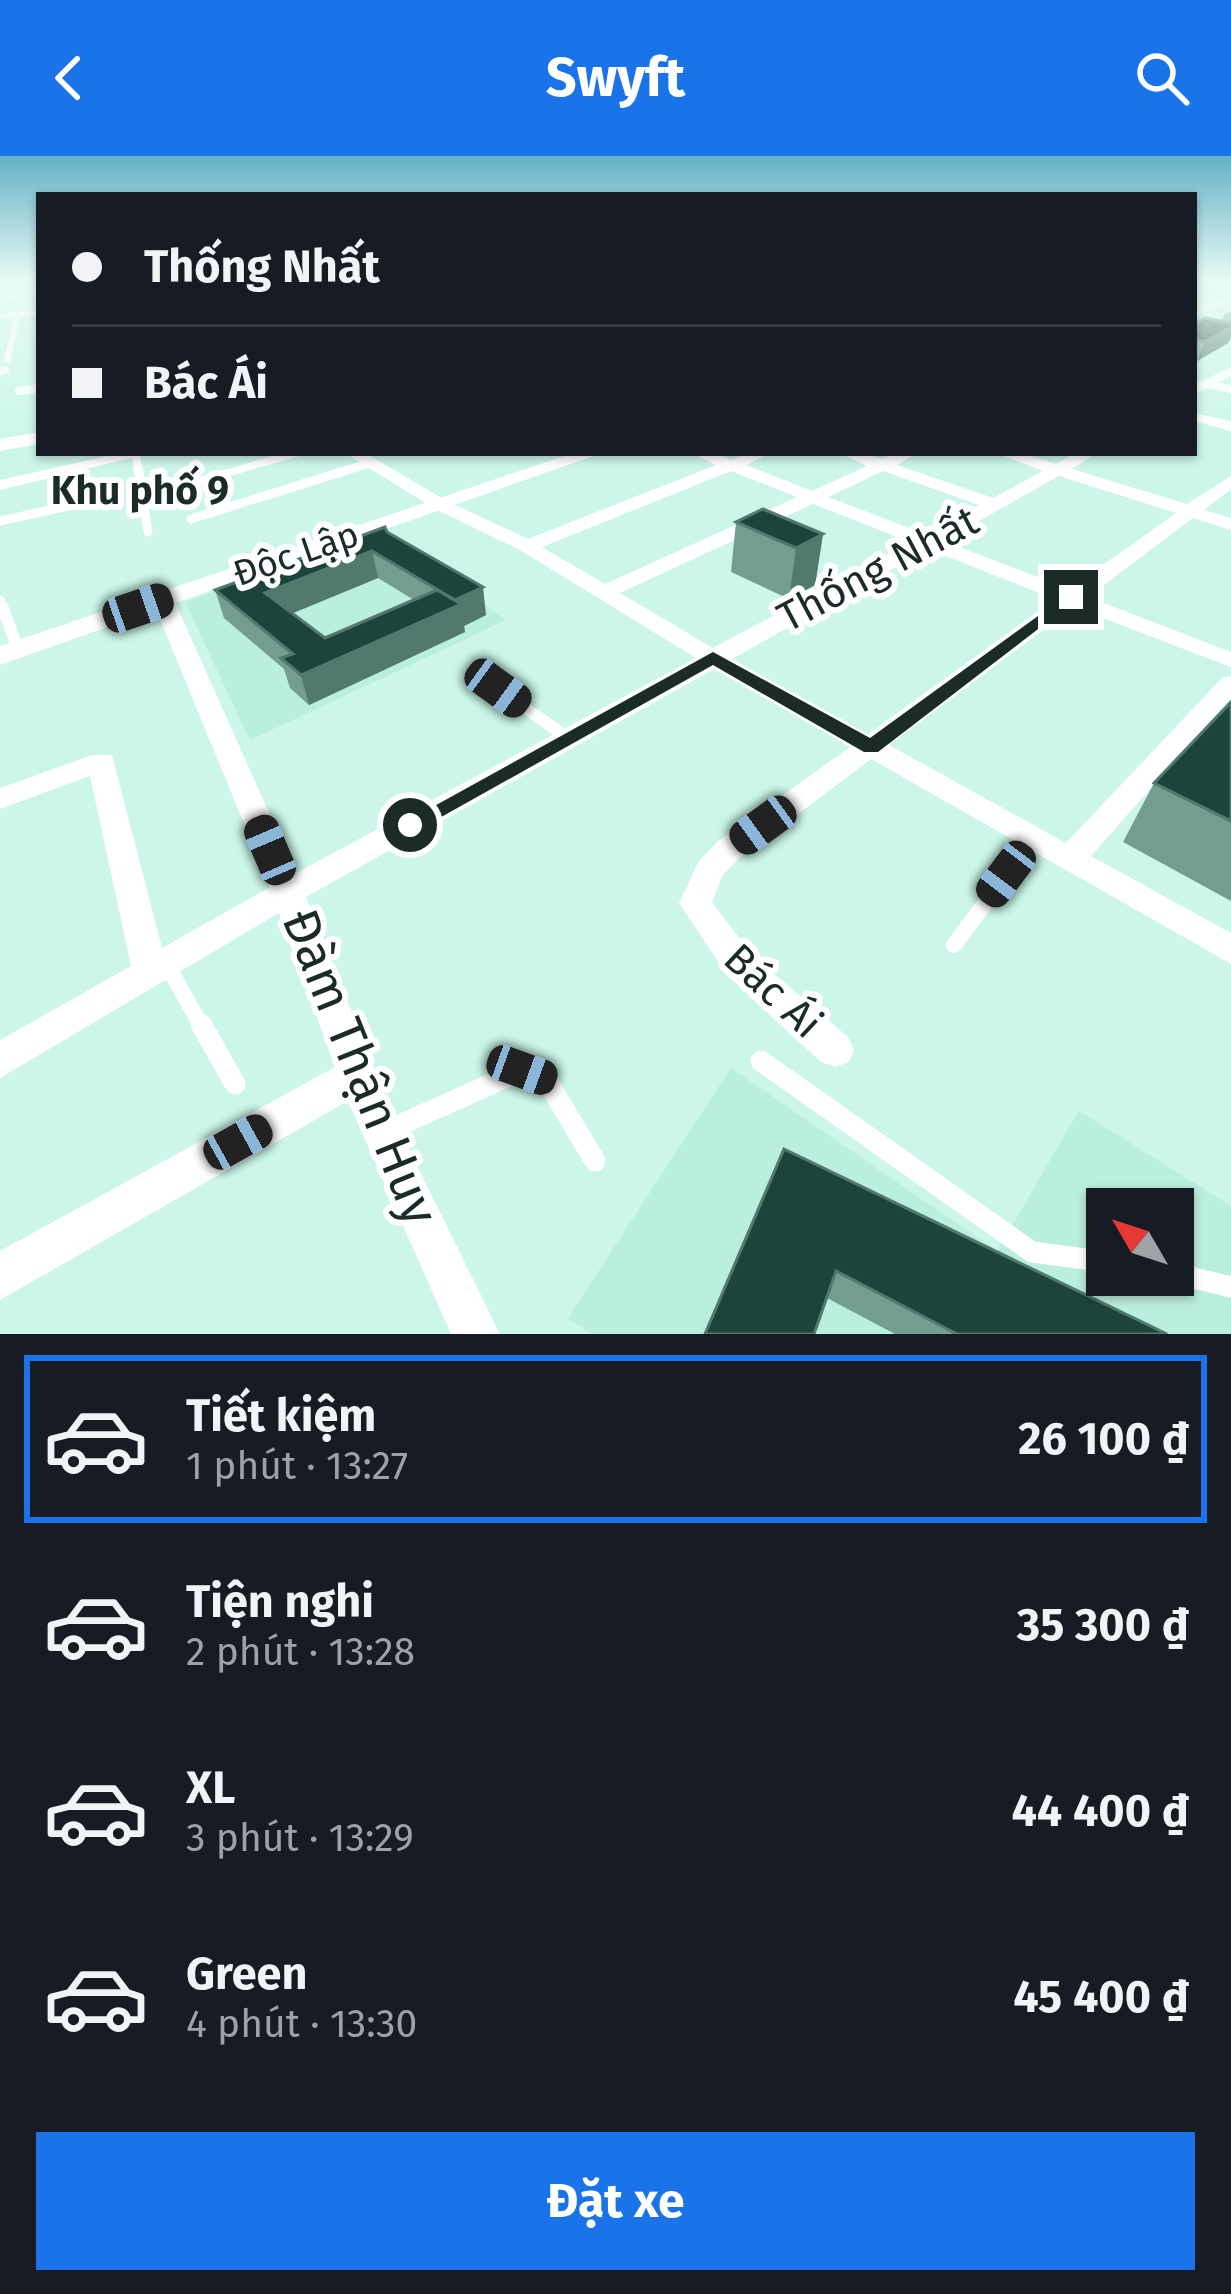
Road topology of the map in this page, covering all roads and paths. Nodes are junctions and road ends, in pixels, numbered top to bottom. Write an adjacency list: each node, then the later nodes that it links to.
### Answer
1 (12, 336): 2 (lane)
2 (4, 367)
3 (1212, 381): 5 (lane)
4 (36, 388): 6 (lane)
5 (1231, 389)
6 (19, 391)
7 (1197, 418): 8 (street)
8 (1231, 426)
9 (36, 439): 10 (street)
10 (0, 445)
11 (130, 456): 27 (street)
12 (139, 456): 28 (lane)
13 (291, 456): 28 (street)
14 (358, 456): 22 (street)
15 (583, 456): 31 (street, Độc Lập)
16 (707, 456): 23 (street)
17 (754, 456): 23 (street)
18 (856, 456): 24 (street)
19 (902, 456): 24 (street)
20 (1014, 456): 25 (street)
21 (1083, 456): 25 (street, Thống Nhất)
22 (370, 463): 31 (street); 34 (lane)
23 (730, 465): 29 (street); 39 (street)
24 (882, 465): 29 (street); 32 (street)
25 (1060, 470): 32 (street, Thống Nhất); 33 (street)
26 (1231, 482): 33 (street, Bác Ái)
27 (0, 485)
28 (143, 496): 37 (lane)
29 (812, 498): 38 (street); 40 (street)
30 (73, 505): 35 (lane)
31 (441, 505): 39 (street); 43 (street, Độc Lập)
32 (995, 505): 38 (street, Thống Nhất)
33 (1190, 511): 36 (street); 41 (street, Bác Ái)
34 (191, 519)
35 (0, 520)
36 (1231, 524)
37 (148, 532)
38 (926, 543): 41 (street); 45 (street, Thống Nhất)
39 (526, 546): 40 (street)
40 (604, 592): 45 (street)
41 (1071, 597): 46 (street); 49 (street, Bác Ái)
42 (0, 600): 44 (lane)
43 (163, 600): 44 (street, Độc Lập); 53 (street, Đàm Thận Huy)
44 (9, 653)
45 (713, 658): 48 (street, Thống Nhất); 49 (street)
46 (1230, 679): 52 (street)
47 (498, 688): 48 (lane)
48 (568, 739): 53 (street, Thống Nhất)
49 (871, 747): 51 (street); 57 (street, Bác Ái)
50 (0, 799): 56 (street)
51 (1033, 839): 52 (street); 54 (lane)
52 (1070, 860): 55 (street)
53 (288, 892): 56 (street, Thống Nhất); 60 (street, Đàm Thận Huy)
54 (954, 945)
55 (1231, 950)
56 (158, 968): 58 (street, Thống Nhất); 61 (lane)
57 (835, 1050)
58 (0, 1060)
59 (761, 1061): 64 (lane)
60 (357, 1076): 62 (street, Đàm Thận Huy); 65 (street)
61 (235, 1084)
62 (380, 1134): 63 (lane); 68 (street, Đàm Thận Huy)
63 (595, 1161)
64 (1086, 1259)
65 (0, 1276)
66 (1194, 1278): 67 (lane)
67 (1231, 1287)
68 (476, 1334)

